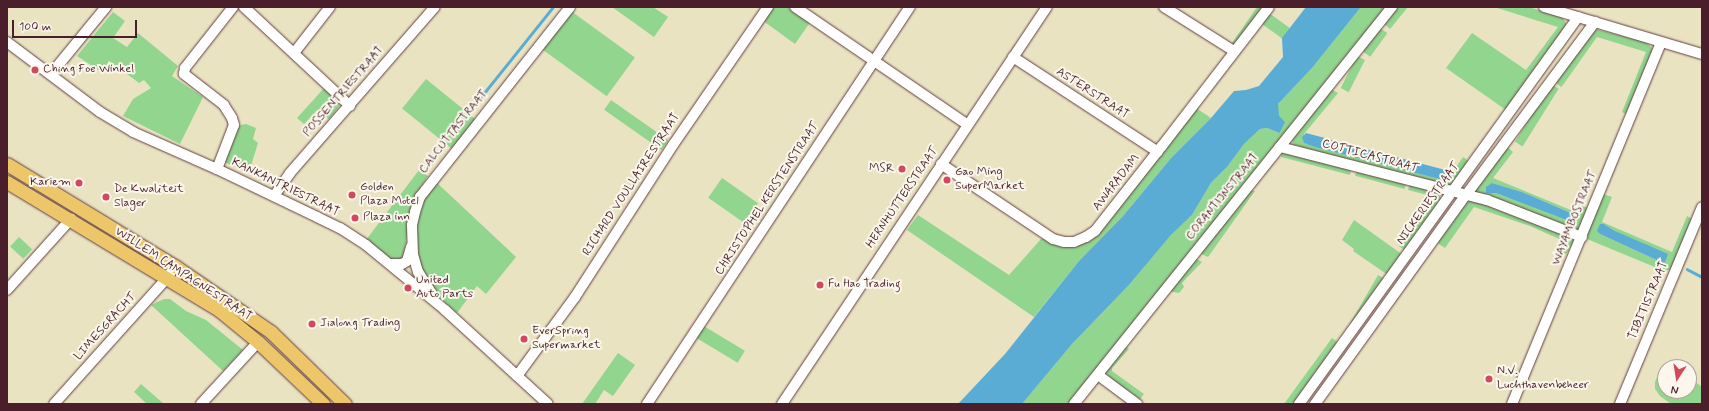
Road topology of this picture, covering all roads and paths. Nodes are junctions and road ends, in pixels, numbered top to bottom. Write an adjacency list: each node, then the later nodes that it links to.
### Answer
1 (106, 7): 24 (street)
2 (233, 7): 31 (street)
3 (244, 7): 20 (street)
4 (330, 7): 20 (street)
5 (435, 7): 25 (street, POSSENTRIESTRAAT)
6 (570, 7): 39 (street, CALCUTTASTRAAT)
7 (768, 7): 47 (street, RICHARD VOULLAIRESTRAAT)
8 (795, 7): 23 (street)
9 (910, 7): 23 (street, CHRISTOPHEL KERSTENSTRAAT)
10 (1047, 7): 22 (street, HERNHUTTERSTRAAT)
11 (1164, 7): 19 (street)
12 (1269, 7): 19 (street, AWARADAM)
13 (1392, 7): 27 (street, CORANTIJNSTRAAT)
14 (1544, 7): 15 (street)
15 (1578, 17): 16 (street); 33 (street, NICKERIESTRAAT)
16 (1595, 22): 18 (street); 34 (street, NICKERIESTRAAT)
17 (7, 42): 24 (street, KANKANTRIESTRAAT)
18 (1661, 42): 21 (street); 38 (street, WAYAMBOSTRAAT)
19 (1234, 52): 28 (street, AWARADAM)
20 (294, 53): 25 (street)
21 (1702, 54)
22 (1013, 57): 26 (street, HERNHUTTERSTRAAT); 28 (street, ASTERSTRAAT)
23 (874, 61): 26 (street); 53 (street, CHRISTOPHEL KERSTENSTRAAT)
24 (51, 74): 31 (street, KANKANTRIESTRAAT)
25 (350, 106): 35 (street, POSSENTRIESTRAAT)
26 (968, 125): 30 (street, HERNHUTTERSTRAAT)
27 (1280, 147): 33 (street, COTTICASTRAAT); 46 (street, CORANTIJNSTRAAT)
28 (1158, 152): 30 (street, AWARADAM)
29 (7, 164): 41 (main road, WILLEM CAMPAGNESTRAAT)
30 (941, 164): 54 (street, HERNHUTTERSTRAAT)
31 (217, 169): 35 (street, KANKANTRIESTRAAT)
32 (7, 182): 37 (main road, WILLEM CAMPAGNESTRAAT)
33 (1453, 192): 34 (street, COTTICASTRAAT); 57 (street, NICKERIESTRAAT)
34 (1466, 195): 38 (street, COTTICASTRAAT); 58 (street, NICKERIESTRAAT)
35 (274, 196): 40 (street, KANKANTRIESTRAAT)
36 (1702, 207): 60 (street, TIBITISTRAAT)
37 (71, 220): 42 (main road, WILLEM CAMPAGNESTRAAT); 43 (street)
38 (1582, 237): 59 (street, WAYAMBOSTRAAT)
39 (412, 245): 40 (street); 44 (street, CALCUTTASTRAAT)
40 (391, 264): 44 (street, KANKANTRIESTRAAT)
41 (175, 266): 42 (street, LIMESGRACHT); 51 (main road, WILLEM CAMPAGNESTRAAT)
42 (167, 278): 45 (main road, WILLEM CAMPAGNESTRAAT); 48 (street, LIMESGRACHT)
43 (7, 290)
44 (445, 310): 47 (street, KANKANTRIESTRAAT)
45 (258, 342): 49 (street); 50 (main road, WILLEM CAMPAGNESTRAAT)
46 (1098, 375): 55 (street, CORANTIJNSTRAAT); 56 (street)
47 (517, 376): 52 (street, KANKANTRIESTRAAT)
48 (54, 404)
49 (201, 404)
50 (323, 404)
51 (344, 404)
52 (548, 404)
53 (647, 404)
54 (782, 404)
55 (1074, 404)
56 (1137, 404)
57 (1299, 404)
58 (1315, 404)
59 (1512, 404)
60 (1620, 404)

